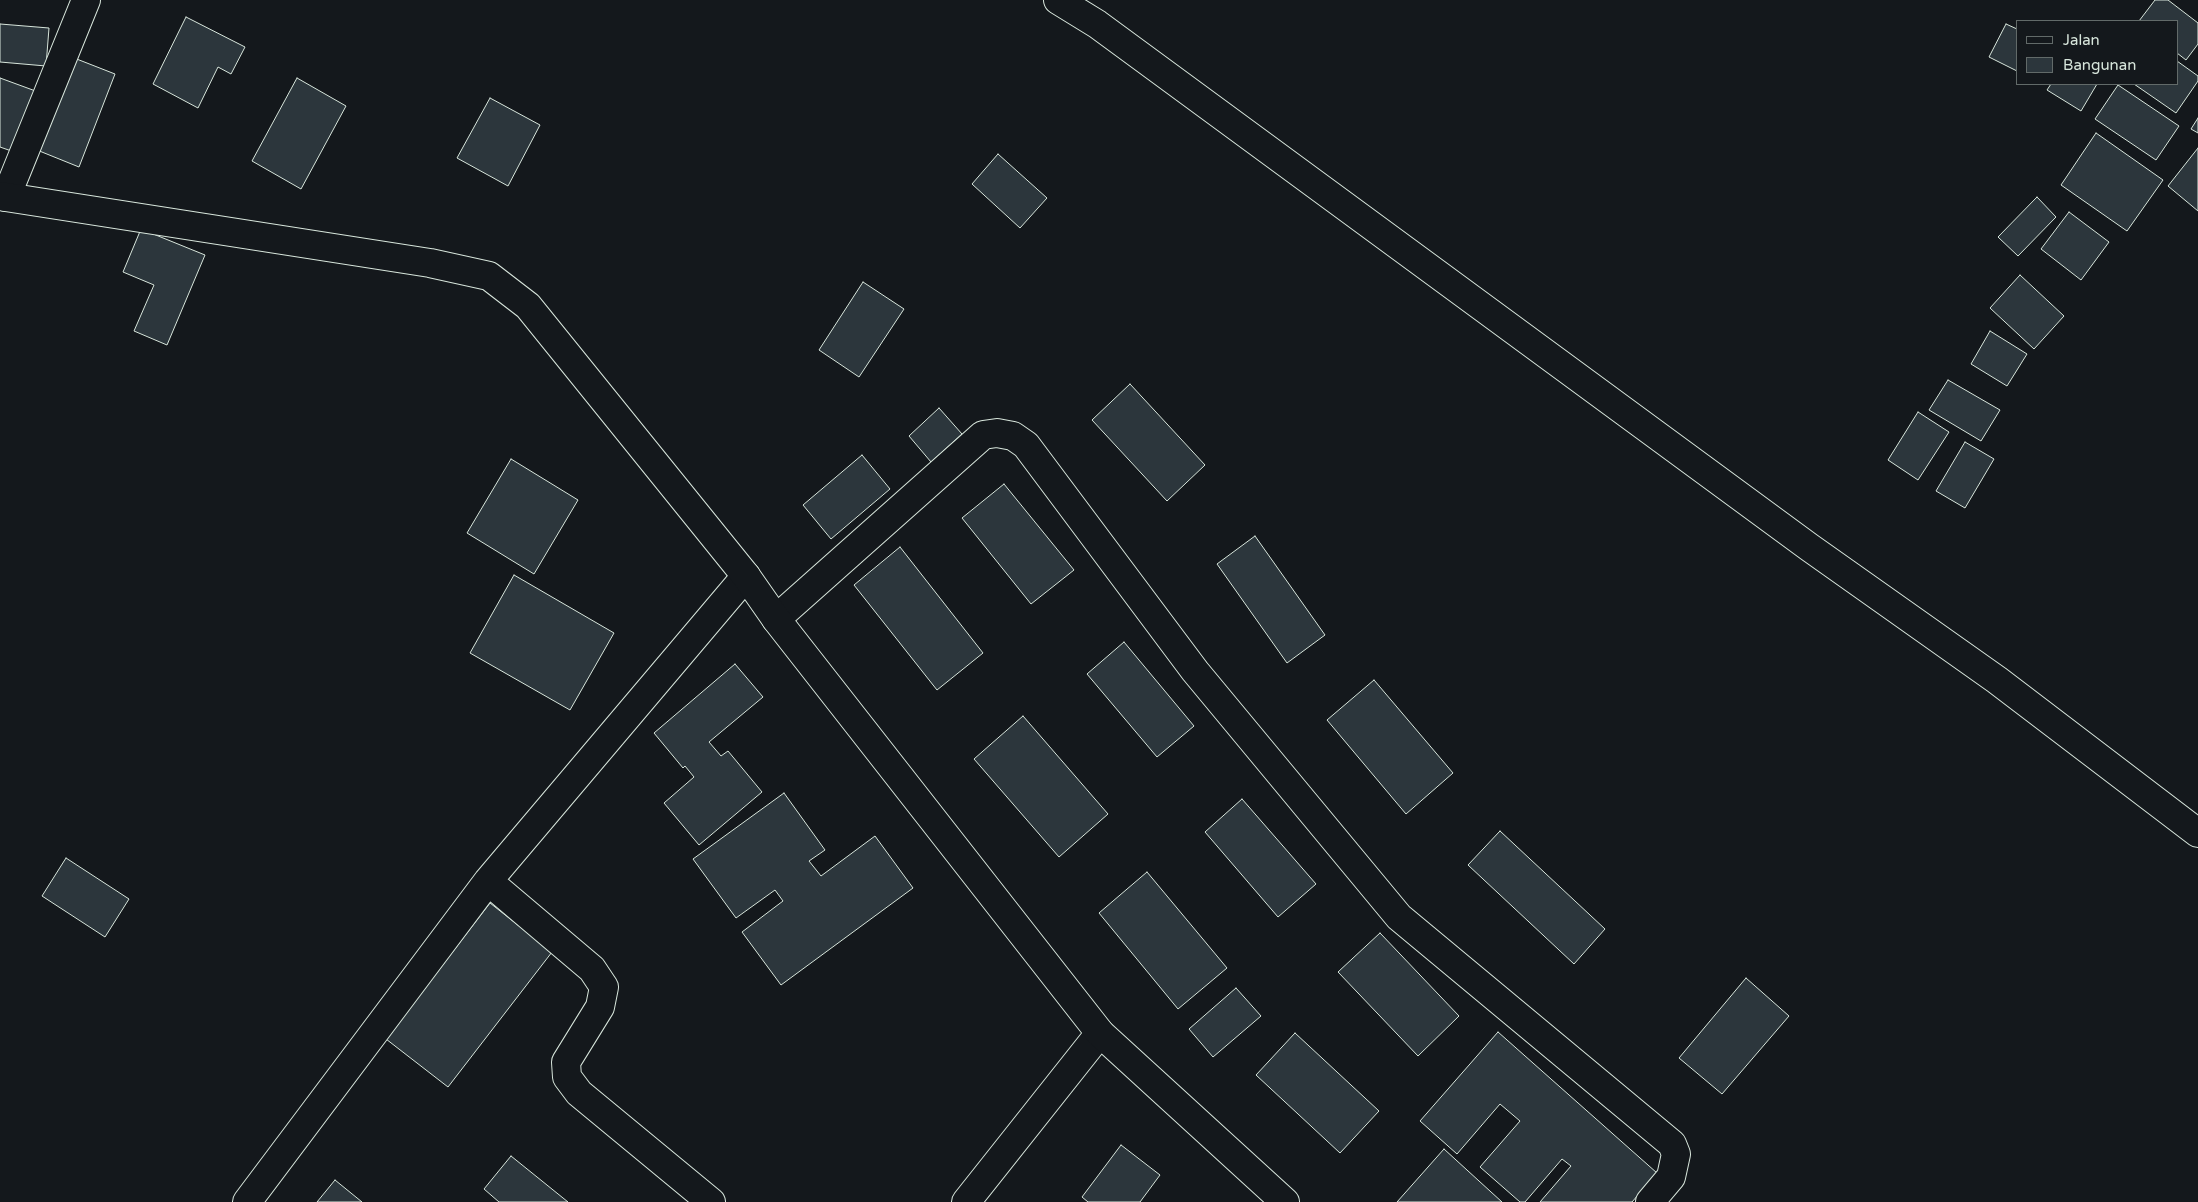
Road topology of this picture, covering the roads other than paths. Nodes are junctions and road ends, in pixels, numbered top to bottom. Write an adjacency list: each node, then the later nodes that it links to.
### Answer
1 (86, 0): 3 (street)
2 (1058, 0): 6 (street)
3 (3, 197): 4 (street)
4 (746, 576): 5 (street); 7 (street)
5 (776, 619): 8 (street); 13 (street)
6 (2198, 833)
7 (488, 881): 9 (street); 10 (street)
8 (1100, 1033): 11 (street); 12 (street)
9 (247, 1202)
10 (711, 1202)
11 (966, 1202)
12 (1285, 1202)
13 (1650, 1202)

